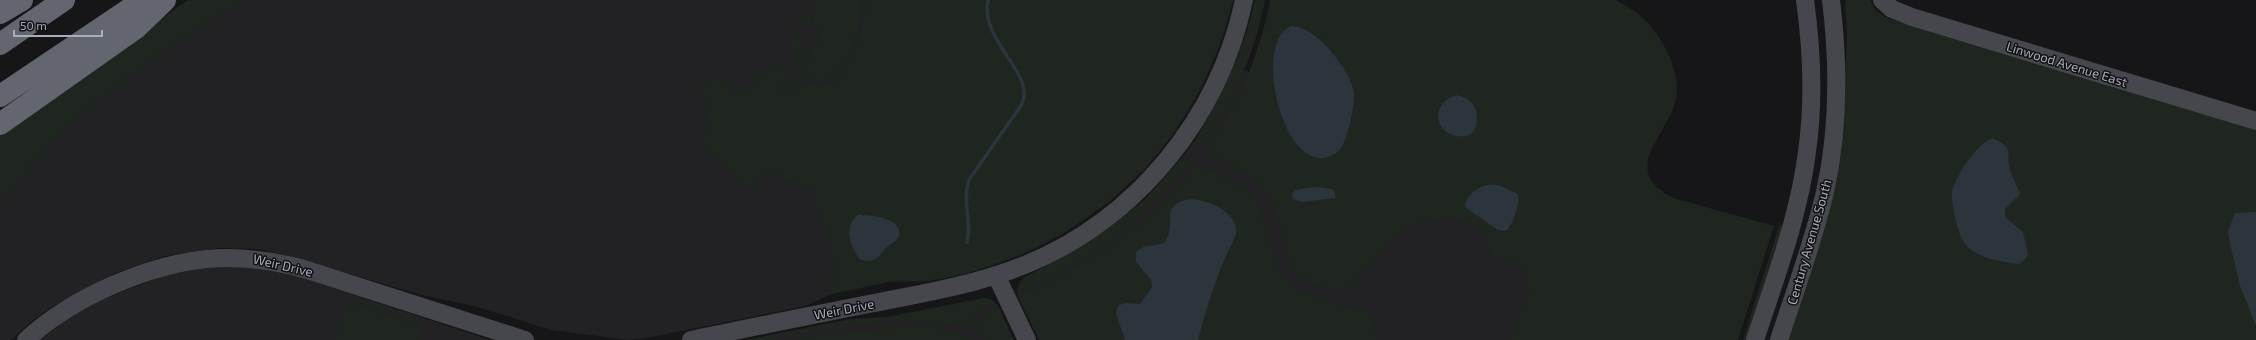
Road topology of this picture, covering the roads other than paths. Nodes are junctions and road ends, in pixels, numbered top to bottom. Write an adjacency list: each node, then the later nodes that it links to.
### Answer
1 (22, 0): 9 (highway)
2 (64, 0): 10 (highway)
3 (143, 0): 11 (highway)
4 (166, 0): 13 (highway)
5 (1244, 0): 14 (street, Weir Drive)
6 (1804, 0): 19 (street, Century Avenue South)
7 (1831, 0): 20 (street, Century Avenue South)
8 (1882, 0): 12 (street, Linwood Avenue East)
9 (0, 12)
10 (0, 44)
11 (0, 96)
12 (2256, 121)
13 (0, 124)
14 (996, 275): 17 (street, Weir Drive); 18 (street)
15 (26, 340): 16 (street, Weir Drive)
16 (526, 340)
17 (691, 340)
18 (1027, 340)
19 (1755, 340)
20 (1779, 340)

